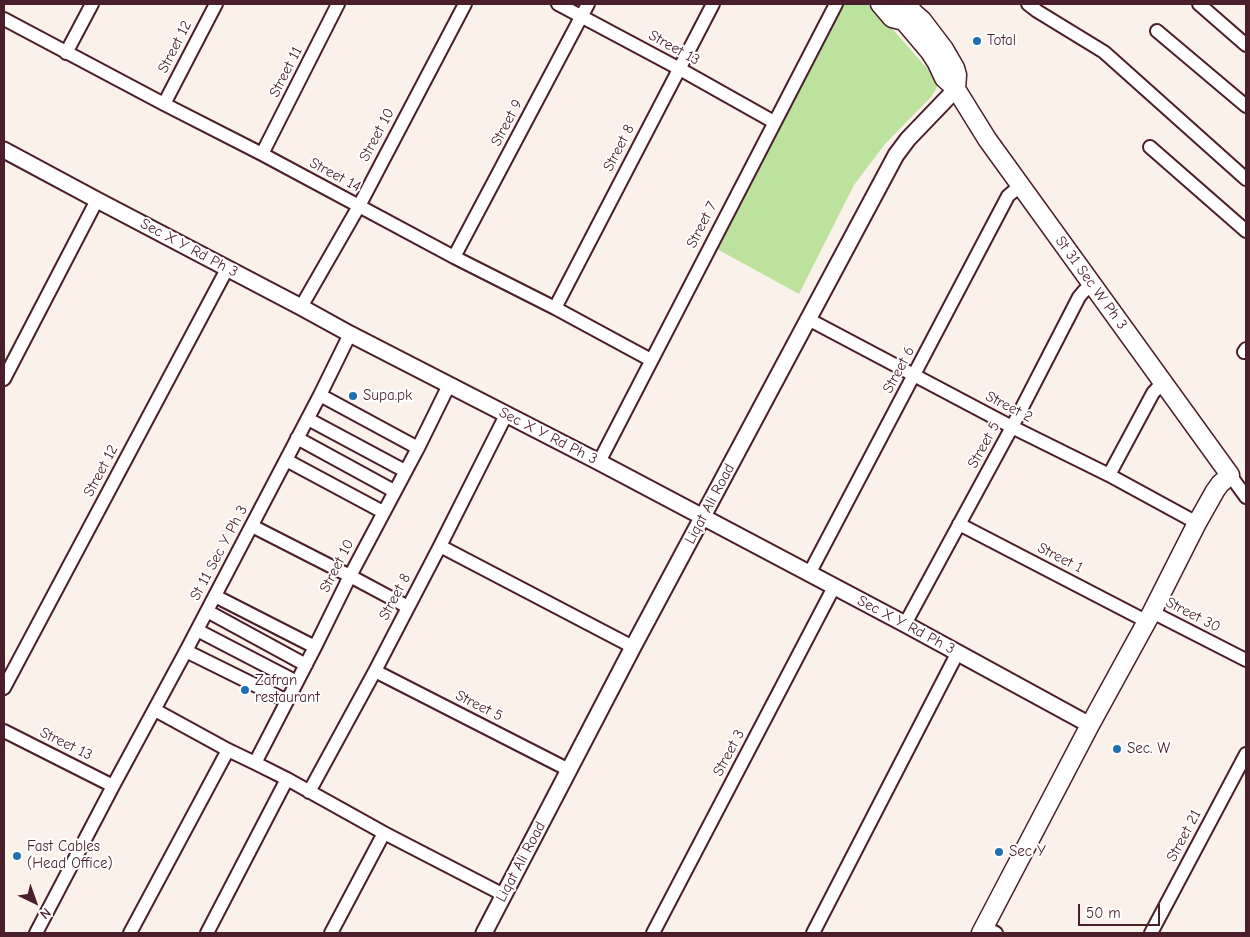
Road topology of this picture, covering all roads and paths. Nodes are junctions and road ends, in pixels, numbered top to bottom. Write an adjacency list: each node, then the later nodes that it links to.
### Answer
1 (92, 4): 19 (street)
2 (216, 4): 22 (street, Street 12)
3 (338, 4): 27 (street, Street 11)
4 (465, 4): 31 (street, Street 10)
5 (558, 4): 15 (street, Street 13)
6 (588, 4): 15 (street, Street 9)
7 (713, 4): 20 (street, Street 8)
8 (836, 4): 24 (street, Street 7)
9 (880, 4): 13 (main road)
10 (894, 4): 13 (main road, St 31 Sec W Ph 3)
11 (1028, 4): 28 (street)
12 (1199, 4): 18 (street)
13 (905, 12): 14 (main road, St 31 Sec W Ph 3); 21 (main road, St 31 Sec W Ph 3)
14 (923, 12): 21 (main road, St 31 Sec W Ph 3)
15 (582, 16): 20 (street, Street 13); 33 (street, Street 9)
16 (4, 19): 19 (street, Street 14)
17 (1157, 30): 23 (street)
18 (1246, 45)
19 (66, 53): 22 (street, Street 14)
20 (678, 68): 24 (street, Street 13); 37 (street, Street 8)
21 (956, 89): 29 (main road, St 31 Sec W Ph 3); 38 (street, Liqat Ali Road)
22 (164, 104): 27 (street, Street 14)
23 (1246, 106)
24 (774, 122): 40 (street, Street 7)
25 (1150, 147): 32 (street)
26 (4, 150): 30 (street, Sec X Y Rd Ph 3)
27 (262, 154): 31 (street, Street 14)
28 (1246, 179)
29 (1021, 185): 35 (main road, St 31 Sec W Ph 3); 41 (street, Street 6)
30 (97, 200): 34 (street, Sec X Y Rd Ph 3); 42 (street)
31 (359, 206): 33 (street, Street 14); 36 (street, Street 10)
32 (1246, 231)
33 (454, 257): 37 (street, Street 14)
34 (227, 269): 36 (street, Sec X Y Rd Ph 3); 81 (street, Street 12)
35 (1093, 285): 43 (main road, St 31 Sec W Ph 3); 48 (street, Street 5)
36 (301, 307): 39 (street, Sec X Y Rd Ph 3)
37 (556, 308): 40 (street, Street 14)
38 (808, 319): 41 (street, Street 2); 59 (street, Liqat Ali Road)
39 (350, 334): 44 (street, Sec X Y Rd Ph 3); 45 (street, St 11 Sec Y Ph 3)
40 (651, 360): 52 (street, Street 7)
41 (914, 376): 48 (street, Street 2); 64 (street, Street 6)
42 (4, 379)
43 (1164, 382): 54 (street); 55 (main road, St 31 Sec W Ph 3)
44 (449, 385): 46 (street, Sec X Y Rd Ph 3); 50 (street, Street 10)
45 (320, 395): 47 (street, St 11 Sec Y Ph 3); 50 (street)
46 (506, 415): 52 (street, Sec X Y Rd Ph 3); 63 (street, Street 8)
47 (308, 419): 49 (street, St 11 Sec Y Ph 3); 53 (street)
48 (1012, 427): 54 (street, Street 2); 61 (street, Street 5)
49 (297, 438): 51 (street, St 11 Sec Y Ph 3); 56 (street)
50 (418, 448): 53 (street, Street 10)
51 (286, 460): 58 (street); 62 (street, St 11 Sec Y Ph 3)
52 (599, 462): 59 (street, Sec X Y Rd Ph 3)
53 (405, 471): 56 (street, Street 10)
54 (1109, 475): 60 (street, Street 2)
55 (1230, 475): 57 (street); 60 (main road)
56 (394, 491): 58 (street, Street 10)
57 (1246, 496)
58 (383, 512): 65 (street, Street 10)
59 (703, 517): 64 (street, Sec X Y Rd Ph 3); 74 (street, Liqat Ali Road)
60 (1197, 523): 70 (main road)
61 (959, 524): 70 (street, Street 1); 71 (street, Street 5)
62 (252, 526): 65 (street); 67 (street, St 11 Sec Y Ph 3)
63 (440, 546): 68 (street, Street 8); 74 (street)
64 (810, 574): 66 (street, Sec X Y Rd Ph 3)
65 (350, 576): 68 (street); 73 (street, Street 10)
66 (834, 588): 71 (street, Sec X Y Rd Ph 3); 101 (street, Street 3)
67 (215, 596): 69 (street, St 11 Sec Y Ph 3); 73 (street)
68 (408, 607): 79 (street, Street 8)
69 (207, 611): 72 (street, St 11 Sec Y Ph 3); 78 (street)
70 (1149, 616): 77 (street, Street 30); 84 (main road)
71 (905, 624): 76 (street, Sec X Y Rd Ph 3)
72 (197, 630): 75 (street, St 11 Sec Y Ph 3); 80 (street)
73 (315, 647): 78 (street, Street 10)
74 (633, 647): 89 (street, Liqat Ali Road)
75 (186, 651): 82 (street); 83 (street, St 11 Sec Y Ph 3)
76 (958, 652): 84 (street, Sec X Y Rd Ph 3); 102 (street)
77 (1246, 660)
78 (306, 665): 80 (street, Street 10)
79 (375, 671): 89 (street, Street 5); 92 (street, Street 8)
80 (297, 682): 82 (street, Street 10)
81 (4, 688)
82 (287, 701): 88 (street, Street 10)
83 (155, 710): 86 (street); 91 (street, St 11 Sec Y Ph 3)
84 (1090, 725): 95 (main road)
85 (4, 731): 91 (street, Street 13)
86 (228, 750): 88 (street); 97 (street)
87 (1246, 754): 103 (street, Street 21)
88 (256, 762): 90 (street)
89 (569, 770): 94 (street, Liqat Ali Road)
90 (287, 779): 92 (street); 98 (street)
91 (113, 786): 96 (street, St 11 Sec Y Ph 3)
92 (310, 792): 93 (street)
93 (384, 833): 94 (street); 99 (street)
94 (504, 894): 100 (street, Liqat Ali Road)
95 (987, 931)
96 (36, 933)
97 (130, 933)
98 (206, 933)
99 (331, 933)
100 (484, 933)
101 (653, 933)
102 (812, 933)
103 (1151, 933)

